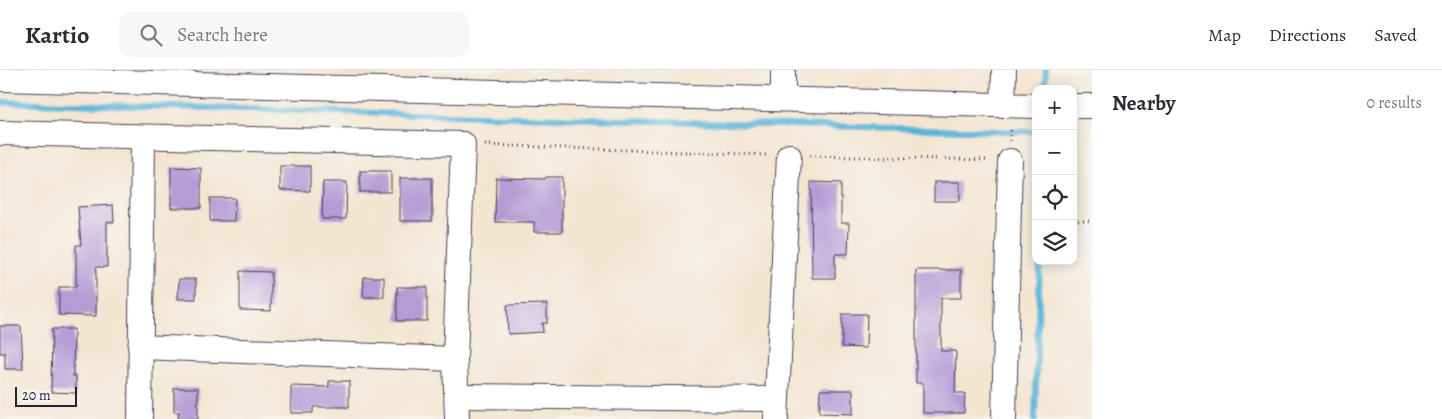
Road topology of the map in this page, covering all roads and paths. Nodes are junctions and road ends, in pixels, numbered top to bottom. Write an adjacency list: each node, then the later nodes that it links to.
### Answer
1 (783, 70): 5 (street)
2 (1004, 70): 6 (street)
3 (148, 76): 4 (street); 5 (street)
4 (0, 78)
5 (783, 99): 6 (street)
6 (1007, 106): 7 (street); 14 (path)
7 (1032, 106)
8 (1077, 106): 9 (street)
9 (1092, 106)
10 (0, 132): 11 (street)
11 (142, 137): 12 (street); 17 (street)
12 (463, 144): 13 (path); 18 (street)
13 (789, 156): 14 (path); 20 (street)
14 (1010, 161): 23 (street)
15 (1077, 221): 16 (path)
16 (1092, 222)
17 (140, 347): 18 (street); 21 (street)
18 (456, 359): 19 (street)
19 (458, 396): 20 (street); 22 (street)
20 (776, 409)
21 (140, 419)
22 (457, 419)
23 (1004, 419)

